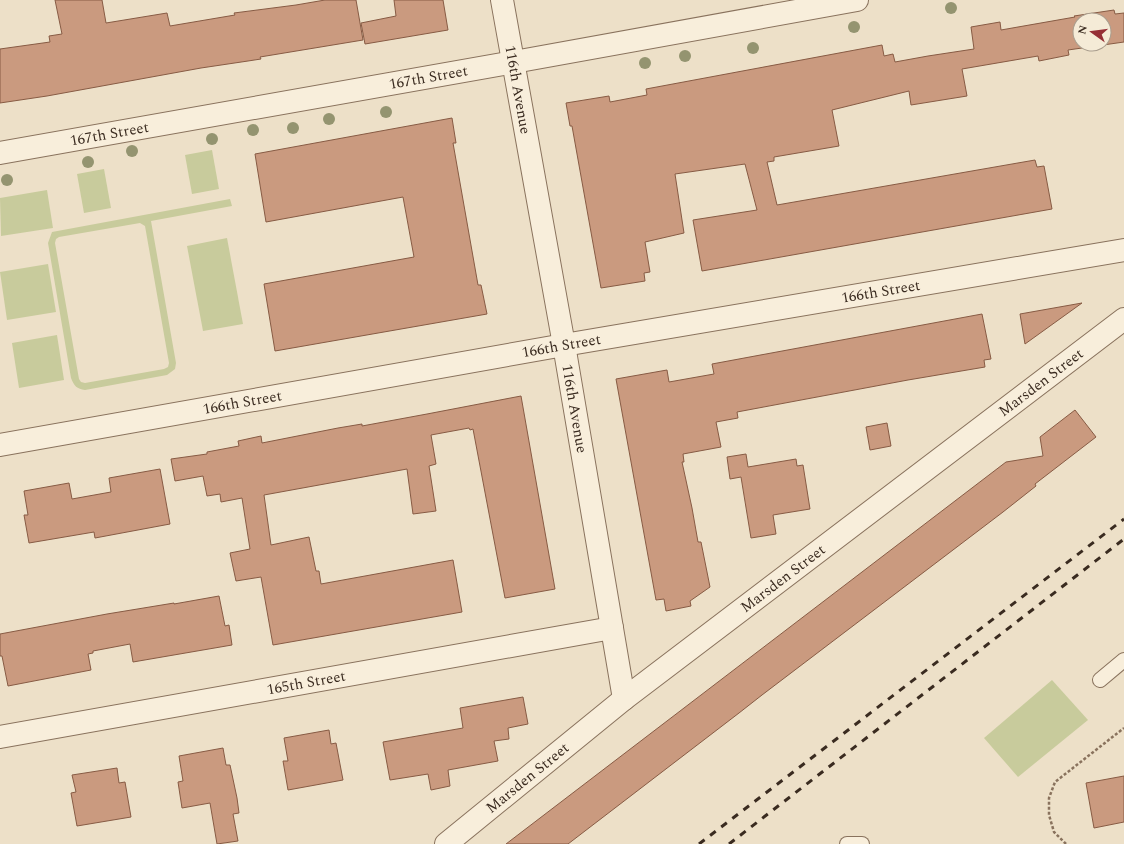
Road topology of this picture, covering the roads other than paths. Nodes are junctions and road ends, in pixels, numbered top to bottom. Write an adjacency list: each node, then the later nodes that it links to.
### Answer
1 (502, 0): 3 (street, 116th Avenue)
2 (857, 0): 3 (street, 167th Street)
3 (514, 62): 4 (street, 167th Street); 7 (street, 116th Avenue)
4 (0, 153)
5 (1124, 250): 7 (street, 166th Street)
6 (1124, 319): 12 (street, Marsden Street)
7 (564, 345): 8 (street, 166th Street); 9 (street, 116th Avenue)
8 (0, 445)
9 (612, 628): 12 (street, 116th Avenue); 13 (street, 165th Street)
10 (1124, 660): 11 (lane)
11 (1100, 680)
12 (624, 699): 14 (street, Marsden Street)
13 (0, 737)
14 (446, 844)
15 (847, 844): 16 (lane)
16 (862, 844)

